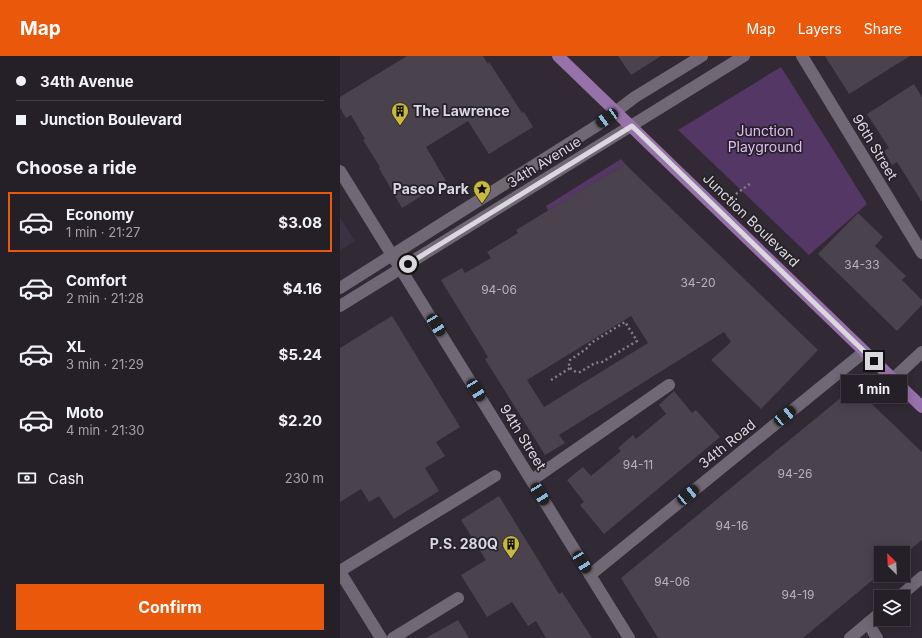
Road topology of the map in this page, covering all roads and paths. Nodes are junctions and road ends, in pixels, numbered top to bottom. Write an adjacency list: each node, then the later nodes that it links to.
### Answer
1 (558, 56): 5 (main road, Junction Boulevard)
2 (702, 56): 5 (street, 34th Avenue)
3 (744, 56): 6 (street, 34th Avenue)
4 (802, 56): 10 (street, 96th Street)
5 (616, 112): 6 (main road, Junction Boulevard); 11 (street, 34th Avenue)
6 (632, 126): 12 (street, 34th Avenue); 15 (main road, Junction Boulevard)
7 (340, 171): 11 (street, 94th Street)
8 (751, 183): 9 (path)
9 (736, 194)
10 (922, 253)
11 (392, 255): 12 (street, 94th Street); 13 (street, 34th Avenue)
12 (401, 268): 14 (street, 34th Avenue); 23 (street, 94th Street)
13 (340, 288)
14 (340, 306)
15 (864, 352): 18 (main road, Junction Boulevard); 25 (street, 34th Road)
16 (922, 352): 18 (street)
17 (570, 368): 17 (path); 19 (path)
18 (894, 379): 21 (main road, Junction Boulevard)
19 (551, 380)
20 (669, 385): 23 (street)
21 (922, 407)
22 (495, 476): 24 (street)
23 (532, 480): 25 (street, 94th Street)
24 (340, 571): 31 (street)
25 (590, 575): 33 (street, 94th Street)
26 (922, 577): 27 (street)
27 (907, 590)
28 (458, 598): 32 (street)
29 (874, 618): 30 (street)
30 (868, 623): 34 (street); 35 (street)
31 (381, 638)
32 (393, 638)
33 (629, 638)
34 (850, 638)
35 (877, 638)

